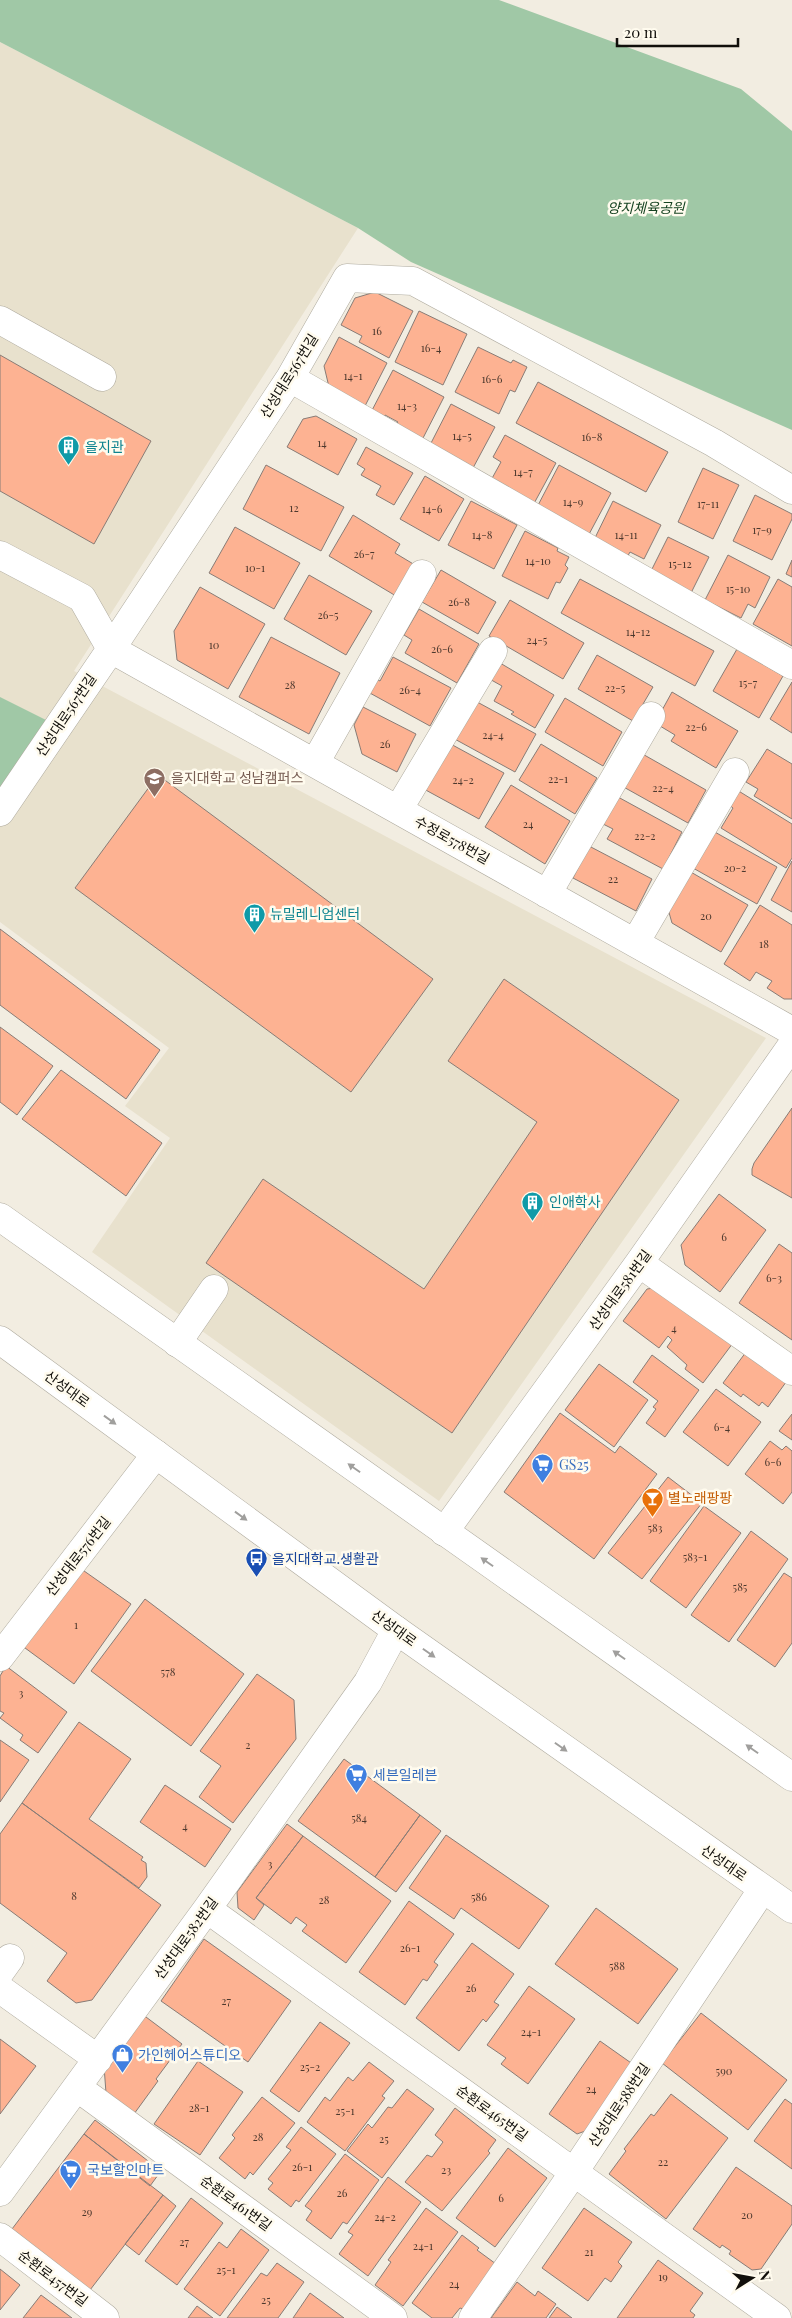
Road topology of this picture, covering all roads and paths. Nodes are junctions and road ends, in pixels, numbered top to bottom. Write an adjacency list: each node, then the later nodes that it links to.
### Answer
1 (0, 320): 2 (street)
2 (102, 378)
3 (290, 378): 4 (street, 산성대로567번길); 7 (street, 산성대로567번길); 9 (street)
4 (792, 490)
5 (0, 555): 7 (street)
6 (422, 574): 11 (street)
7 (111, 649): 11 (street, 수정로578번길); 14 (street, 산성대로567번길)
8 (493, 651): 13 (street)
9 (792, 665)
10 (651, 716): 15 (street)
11 (315, 763): 13 (street, 수정로578번길)
12 (735, 772): 16 (street)
13 (398, 810): 15 (street, 수정로578번길)
14 (0, 812)
15 (547, 894): 16 (street, 수정로578번길)
16 (635, 943): 17 (street, 수정로578번길)
17 (792, 1032)
18 (792, 1045): 20 (street, 산성대로581번길)
19 (0, 1217): 23 (street)
20 (639, 1263): 24 (street); 26 (street, 산성대로581번길)
21 (214, 1289): 23 (street)
22 (0, 1340): 25 (street, 산성대로, one-way to 25)
23 (177, 1343): 26 (street, one-way to 23)
24 (792, 1370)
25 (156, 1454): 27 (street, 산성대로, one-way to 27); 28 (street, 산성대로576번길)
26 (444, 1532): 29 (street, one-way to 26)
27 (396, 1630): 30 (street, 산성대로, one-way to 30); 31 (street, 산성대로582번길)
28 (0, 1657)
29 (792, 1777)
30 (762, 1890): 32 (street, 산성대로); 36 (street, 산성대로588번길)
31 (207, 1909): 34 (street, 산성대로582번길); 36 (street, 순환로465번길)
32 (792, 1909)
33 (0, 1989): 34 (street)
34 (98, 2059): 35 (street, 산성대로582번길)
35 (78, 2088): 37 (street, 산성대로582번길); 40 (street, 순환로461번길)
36 (574, 2172): 41 (street, 산성대로588번길); 42 (street, 순환로465번길)
37 (0, 2192)
38 (0, 2237): 39 (street, 순환로457번길)
39 (105, 2318)
40 (393, 2318)
41 (474, 2318)
42 (777, 2318)

